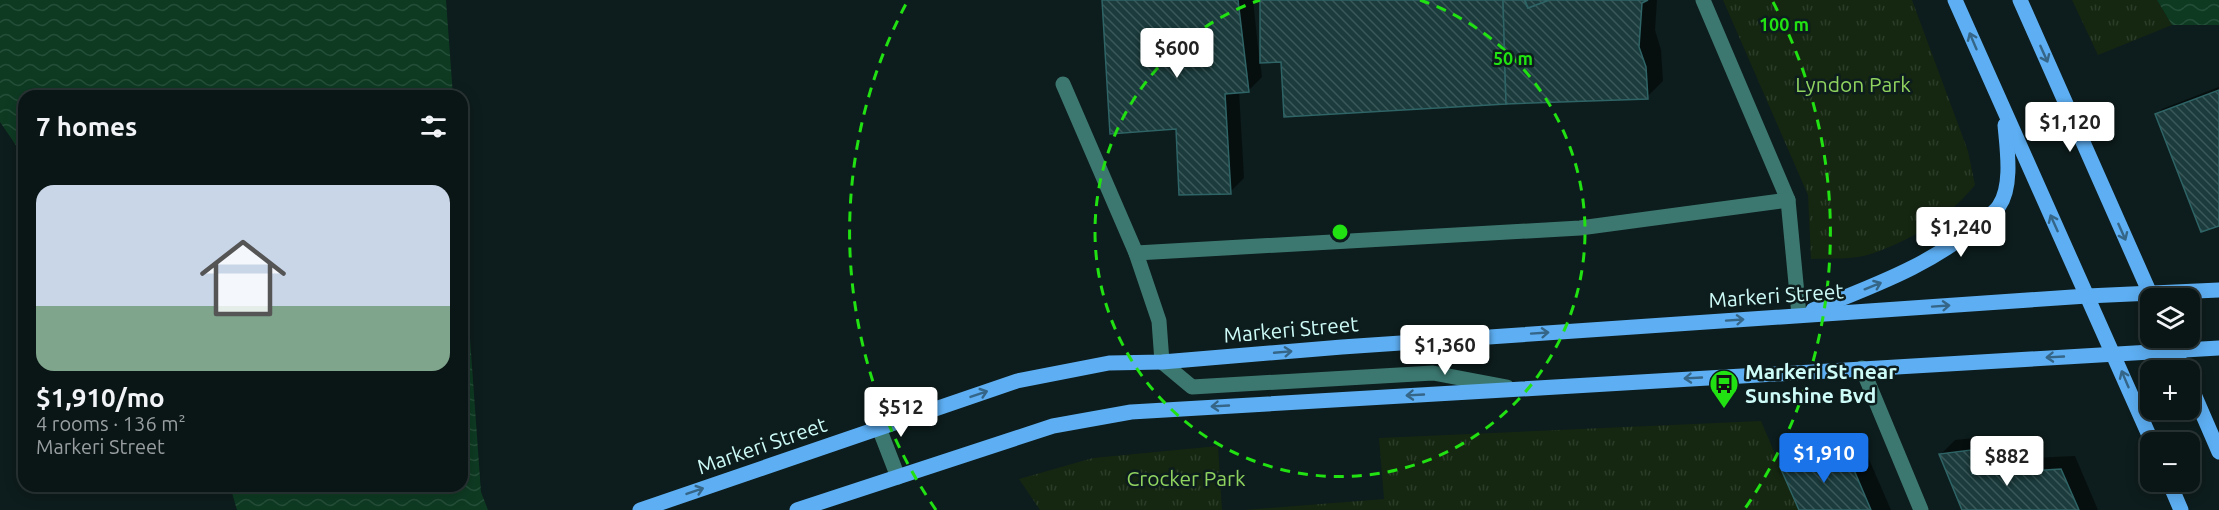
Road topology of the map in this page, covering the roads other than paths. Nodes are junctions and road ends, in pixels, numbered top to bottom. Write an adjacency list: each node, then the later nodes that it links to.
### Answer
1 (1703, 0): 6 (lane)
2 (1955, 0): 5 (main road, one-way to 2)
3 (2020, 0): 8 (main road, one-way to 8)
4 (1063, 84): 7 (lane)
5 (2004, 114): 12 (main road, one-way to 5); 13 (main road, one-way to 5)
6 (1788, 200): 7 (lane); 13 (lane)
7 (1136, 253): 18 (lane)
8 (2148, 288)
9 (2219, 290): 10 (main road, Markeri Street)
10 (2200, 291)
11 (2140, 295): 12 (main road, Markeri Street)
12 (2087, 296): 13 (main road, Markeri Street, one-way to 12); 17 (main road)
13 (1799, 315): 18 (main road, Markeri Street, one-way to 13)
14 (2200, 346): 16 (main road)
15 (2146, 348): 17 (main road)
16 (2219, 348)
17 (2114, 353): 19 (main road, one-way to 19); 23 (main road, one-way to 17)
18 (1162, 362): 20 (lane); 22 (main road, Markeri Street, one-way to 18)
19 (1862, 368): 20 (main road, one-way to 20); 29 (lane)
20 (1516, 389): 25 (main road, one-way to 25)
21 (2200, 408): 24 (main road)
22 (879, 428): 25 (lane); 27 (main road, Markeri Street, one-way to 22)
23 (2148, 432)
24 (2219, 452)
25 (898, 477): 28 (main road)
26 (2173, 492): 30 (main road)
27 (640, 510)
28 (797, 510)
29 (1921, 510)
30 (2181, 510)

